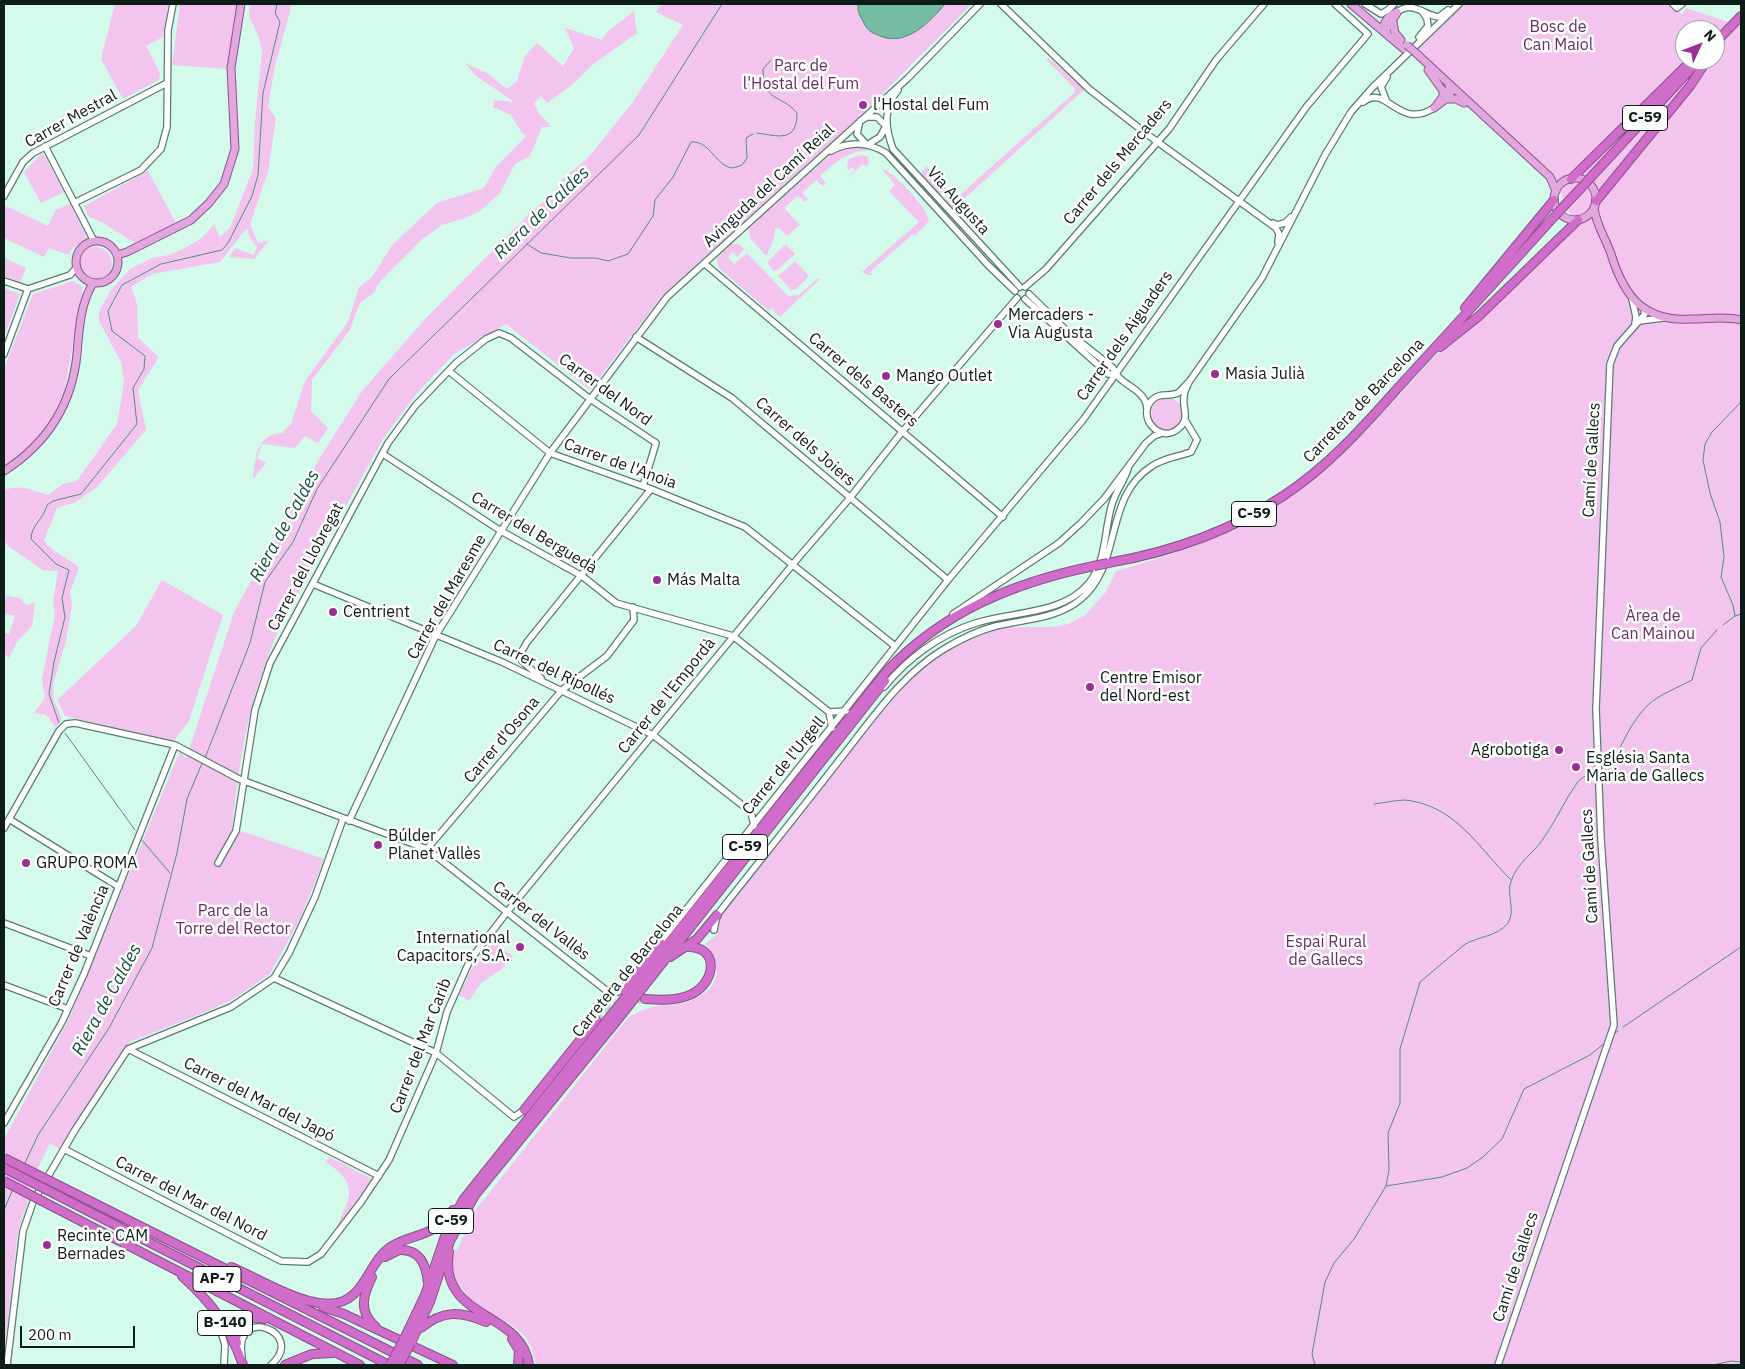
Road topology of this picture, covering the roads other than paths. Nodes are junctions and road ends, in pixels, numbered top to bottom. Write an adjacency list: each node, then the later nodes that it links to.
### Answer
1 (173, 4): 27 (street)
2 (241, 4): 56 (main road)
3 (980, 4): 26 (street, Avinguda del Camí Reial)
4 (1001, 4): 36 (street)
5 (1264, 4): 36 (street, Carrer dels Mercaders)
6 (1335, 4): 46 (street, Carrer dels Aiguaders)
7 (1351, 4): 18 (main road)
8 (1356, 4): 16 (main road)
9 (1365, 4): 10 (street)
10 (1394, 4)
11 (1455, 4): 13 (street)
12 (1459, 4): 30 (street); 32 (street)
13 (1422, 11): 14 (street); 32 (street)
14 (1397, 12): 17 (main road)
15 (1741, 16): 19 (highway)
16 (1372, 17): 17 (main road); 18 (main road)
17 (1390, 20): 18 (main road); 20 (main road)
18 (1382, 27): 20 (main road); 20 (main road)
19 (1725, 33)
20 (1404, 45): 21 (main road)
21 (1415, 55): 22 (main road); 28 (main road)
22 (1428, 70): 28 (main road); 29 (main road)
23 (1682, 70): 43 (highway)
24 (1690, 70): 72 (highway, Carretera de Barcelona / C-59, bridge)
25 (1701, 70): 49 (highway)
26 (908, 78): 34 (street, Avinguda del Camí Reial); 35 (street)
27 (167, 83): 37 (street, Carrer Mestral); 48 (street)
28 (1454, 91): 29 (main road); 31 (main road); 41 (main road)
29 (1445, 97): 31 (main road); 33 (main road)
30 (1387, 102): 33 (street); 39 (street)
31 (1464, 103): 41 (main road)
32 (1356, 106): 39 (street)
33 (1434, 108)
34 (860, 120): 35 (street); 38 (street); 40 (street, Avinguda del Camí Reial)
35 (886, 126): 38 (street); 61 (street, Via Augusta)
36 (1156, 140): 46 (street); 61 (street, Carrer dels Mercaders)
37 (46, 146): 45 (street, Carrer Mestral); 48 (street)
38 (867, 146): 40 (street, Via Augusta); 61 (street, Via Augusta)
39 (1325, 155): 50 (street)
40 (820, 157): 57 (street, Avinguda del Camí Reial)
41 (1533, 162): 42 (main road)
42 (1550, 177): 43 (main road); 44 (main road)
43 (1568, 180): 44 (main road); 49 (main road)
44 (1556, 191): 47 (main road)
45 (4, 196)
46 (1238, 200): 52 (street); 76 (street, Carrer dels Aiguaders)
47 (1554, 200): 51 (main road); 72 (highway)
48 (74, 203): 54 (street)
49 (1595, 204): 51 (main road); 53 (main road)
50 (1296, 212): 52 (street); 55 (street)
51 (1580, 219): 53 (main road); 74 (highway)
52 (1267, 220): 55 (street)
53 (1602, 231): 65 (main road)
54 (94, 241): 56 (main road); 58 (main road)
55 (1278, 247): 77 (street)
56 (117, 255): 60 (main road)
57 (705, 264): 71 (street, Avinguda del Camí Reial); 88 (street, Carrer dels Basters)
58 (76, 268): 60 (main road); 62 (street)
59 (4, 281): 62 (street)
60 (93, 284): 94 (main road)
61 (1020, 288): 63 (street); 64 (street)
62 (28, 289): 73 (street)
63 (1027, 297): 64 (street); 76 (street)
64 (1017, 298): 88 (street)
65 (1632, 299): 66 (main road); 69 (street)
66 (1644, 310): 67 (main road); 69 (street, Camí de Gallecs)
67 (1663, 318): 68 (main road); 69 (street)
68 (1741, 320)
69 (1637, 321): 176 (street, Camí de Gallecs)
70 (503, 333): 75 (street, Carrer del Llobregat); 81 (street, Carrer del Nord)
71 (636, 337): 81 (street, Avinguda del Camí Reial); 97 (street, Carrer dels Joiers)
72 (1430, 353): 74 (highway, Carretera de Barcelona / C-59)
73 (4, 354)
74 (1423, 361): 105 (highway, Carretera de Barcelona / C-59, bridge)
75 (450, 372): 91 (street, Carrer de l'Anoia); 92 (street, Carrer del Llobregat)
76 (1115, 374): 78 (street); 98 (street, Carrer dels Aiguaders)
77 (1189, 382): 79 (street); 82 (street)
78 (1138, 392): 80 (street); 83 (street)
79 (1170, 394): 80 (street); 82 (street)
80 (1158, 396): 83 (street)
81 (590, 399): 91 (street, Carrer del Maresme); 95 (street, Carrer del Nord)
82 (1184, 406): 84 (street)
83 (1147, 412): 85 (street)
84 (1185, 420): 86 (street); 87 (street)
85 (1150, 425): 89 (street); 90 (street)
86 (1177, 430): 87 (street); 89 (street)
87 (1191, 431): 127 (street)
88 (902, 432): 97 (street); 98 (street, Carrer dels Basters)
89 (1162, 433): 90 (street)
90 (1146, 443): 93 (street)
91 (550, 453): 95 (street, Carrer de l'Anoia); 99 (street, Carrer del Maresme)
92 (383, 454): 99 (street, Carrer del Berguedà); 103 (street, Carrer del Llobregat)
93 (1128, 469): 106 (street); 112 (street)
94 (4, 471)
95 (644, 486): 96 (street, Carrer de l'Anoia)
96 (651, 489): 100 (street, Carrer de l'Anoia); 101 (street)
97 (849, 499): 100 (street, Carrer de l'Empordà); 102 (street, Carrer dels Joiers)
98 (1003, 517): 102 (street, Carrer dels Aiguaders)
99 (501, 531): 101 (street, Carrer del Berguedà); 107 (street, Carrer del Maresme)
100 (793, 564): 108 (street, Carrer de l'Empordà); 109 (street)
101 (582, 576): 104 (street, Carrer del Berguedà); 110 (street)
102 (948, 580): 109 (street, Carrer dels Aiguaders)
103 (312, 584): 107 (street, Carrer del Ripollés); 118 (street, Carrer del Llobregat)
104 (633, 606): 108 (street, Carrer del Berguedà); 111 (street, Carrer d'Osona)
105 (937, 628): 106 (highway, Carretera de Barcelona / C-59); 112 (highway, Carretera de Barcelona / C-59)
106 (929, 632): 139 (highway, Carretera de Barcelona / C-59)
107 (436, 635): 110 (street, Carrer del Ripollés); 120 (street, Carrer del Maresme)
108 (733, 636): 114 (street, Carrer del Berguedà); 116 (street, Carrer de l'Empordà)
109 (895, 646): 113 (street, Carrer de l'Urgell)
110 (546, 683): 111 (street, Carrer del Ripollés)
111 (562, 690): 116 (street, Carrer del Ripollés); 123 (street, Carrer d'Osona)
112 (866, 707): 133 (highway, Carretera de Barcelona / C-59)
113 (846, 711): 114 (street); 115 (street, Carrer de l'Urgell)
114 (829, 712): 115 (street)
115 (832, 728): 121 (street, Carrer de l'Urgell)
116 (653, 735): 121 (street, Carrer del Ripollés); 126 (street, Carrer de l'Empordà)
117 (175, 745): 118 (street, Carrer del Vallès); 119 (street, Carrer del Vallès); 125 (street, Carrer de València)
118 (243, 780): 120 (street, Carrer del Vallès); 124 (street, Carrer del Llobregat)
119 (9, 819): 122 (street); 125 (street)
120 (346, 820): 123 (street, Carrer del Vallès); 134 (street, Carrer del Maresme)
121 (754, 826): 130 (street, Carrer de l'Urgell)
122 (4, 828)
123 (427, 849): 126 (street, Carrer del Vallès)
124 (218, 863)
125 (119, 887): 132 (street, Carrer de València)
126 (507, 912): 136 (street, Carrer del Vallès); 142 (street, Carrer del Mar Carib)
127 (717, 915): 129 (street); 131 (highway)
128 (4, 923): 132 (street)
129 (714, 930)
130 (660, 942): 136 (street, Carrer de l'Urgell); 139 (highway)
131 (686, 947): 133 (highway); 137 (highway)
132 (91, 956): 138 (street, Carrer de València)
133 (658, 968): 151 (highway, Carretera de Barcelona / C-59)
134 (274, 978): 141 (street); 142 (street)
135 (4, 985): 138 (street)
136 (604, 988)
137 (645, 999)
138 (68, 1009): 144 (street, Carrer de València)
139 (614, 1010): 147 (highway, Carretera de Barcelona / C-59)
140 (596, 1020): 143 (highway)
141 (128, 1049): 145 (street); 149 (street, Carrer del Mar del Japó)
142 (436, 1053): 143 (street); 149 (street, Carrer del Mar Carib)
143 (524, 1110)
144 (4, 1123)
145 (64, 1149): 153 (street, Carrer del Mar del Nord); 164 (street)
146 (4, 1158): 152 (highway, AP-7, bridge)
147 (490, 1164): 155 (highway, Carretera de Barcelona / C-59); 157 (highway)
148 (4, 1168): 170 (highway, AP-7, bridge)
149 (378, 1176): 153 (street, Carrer del Mar Carib)
150 (4, 1182): 154 (highway, B-140, bridge)
151 (454, 1233): 159 (highway, Carretera de Barcelona / C-59); 175 (highway)
152 (190, 1251): 157 (highway); 172 (highway, AP-7)
153 (308, 1262)
154 (169, 1265): 156 (highway, B-140); 158 (highway, B-140)
155 (428, 1286): 160 (highway); 161 (highway, Carretera de Barcelona / C-59)
156 (195, 1288): 165 (street); 166 (highway, B-140)
157 (330, 1307): 160 (highway)
158 (291, 1330): 162 (highway, B-140); 163 (highway)
159 (418, 1331): 161 (highway, Carretera de Barcelona / C-59); 174 (highway)
160 (388, 1335): 173 (highway)
161 (408, 1341): 170 (highway, Carretera de Barcelona / C-59, bridge); 171 (highway, Carretera de Barcelona / C-59, bridge)
162 (337, 1354): 168 (highway); 169 (highway, B-140)
163 (242, 1356): 166 (highway); 167 (street)
164 (8, 1365)
165 (224, 1365)
166 (244, 1365)
167 (271, 1365)
168 (285, 1365)
169 (360, 1365)
170 (389, 1365)
171 (399, 1365)
172 (418, 1365)
173 (453, 1365)
174 (518, 1365)
175 (529, 1365)
176 (1498, 1365)

